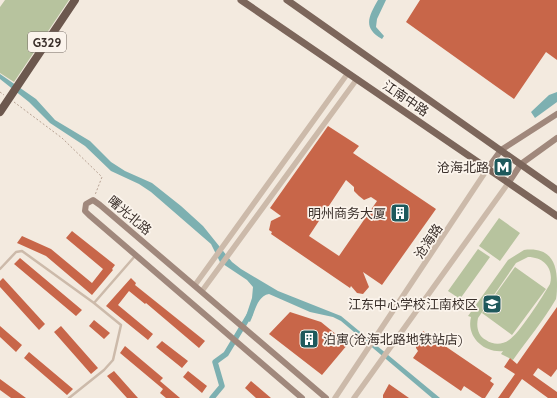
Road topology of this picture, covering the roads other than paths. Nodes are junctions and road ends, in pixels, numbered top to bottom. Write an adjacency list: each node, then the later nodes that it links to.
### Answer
1 (75, 0): 6 (highway, G329)
2 (241, 0): 4 (main road, 江南中路)
3 (287, 0): 9 (main road, 江南中路)
4 (348, 73): 5 (main road, 江南中路); 17 (street)
5 (357, 79): 11 (main road, 江南中路); 18 (street)
6 (0, 112)
7 (557, 114): 9 (main road, 沧海路)
8 (557, 138): 10 (main road)
9 (501, 150): 10 (main road, 江南中路); 11 (main road, 沧海路)
10 (521, 164): 12 (main road); 13 (main road, 江南中路)
11 (488, 168): 12 (main road, 江南中路); 23 (street, 沧海路)
12 (509, 182): 14 (main road, 江南中路); 24 (street)
13 (557, 190)
14 (557, 216)
15 (135, 255): 17 (main road, 曙光北路); 19 (lane); 21 (main road, 曙光北路)
16 (0, 269): 19 (lane)
17 (195, 285): 18 (main road, 曙光北路)
18 (202, 291): 22 (main road, 曙光北路)
19 (94, 303): 20 (lane)
20 (68, 398)
21 (302, 398)
22 (326, 398)
23 (335, 398)
24 (354, 398)

